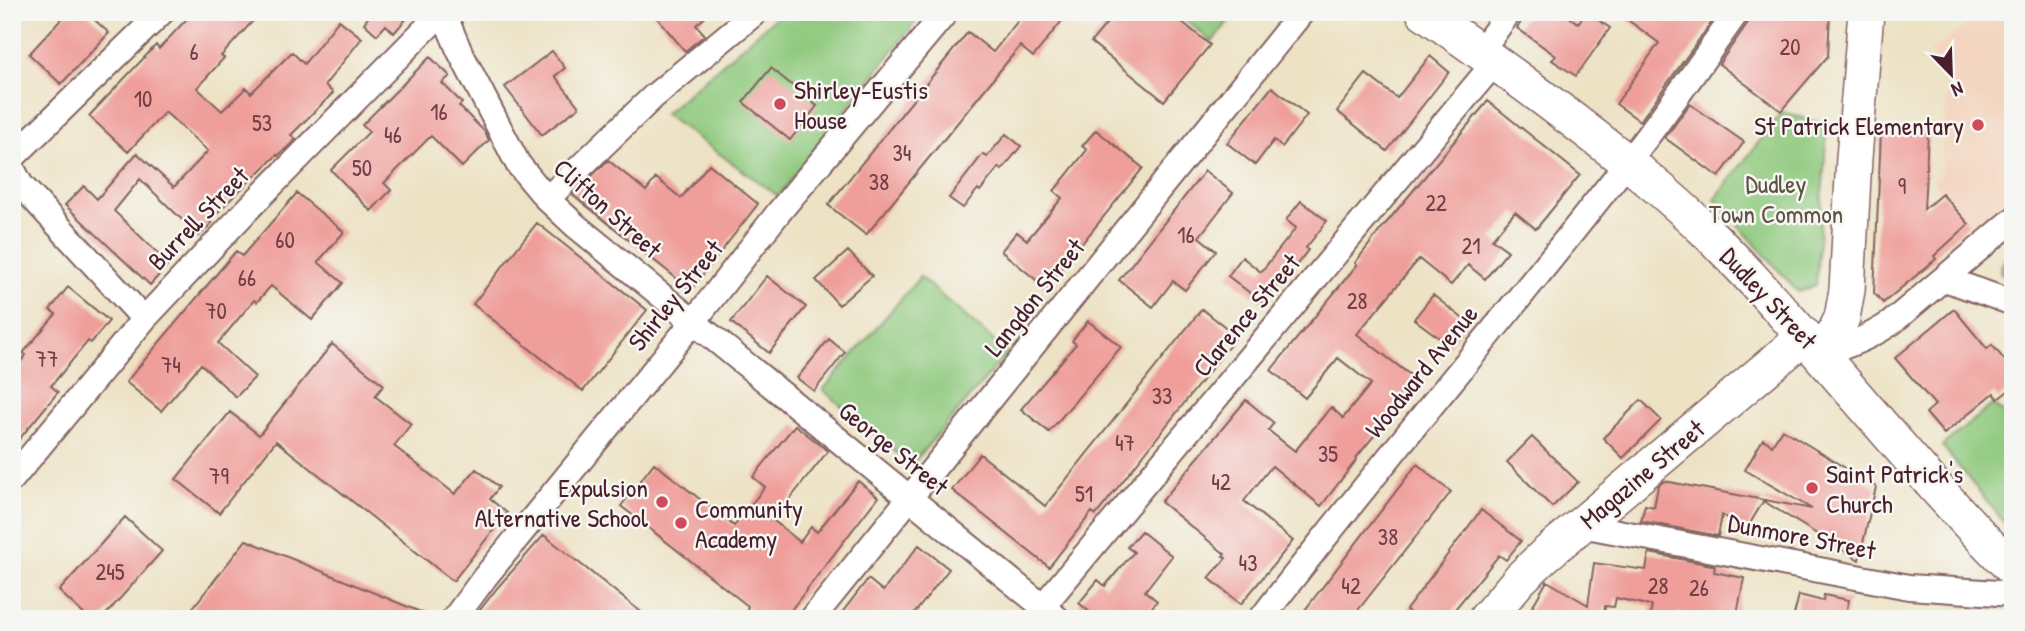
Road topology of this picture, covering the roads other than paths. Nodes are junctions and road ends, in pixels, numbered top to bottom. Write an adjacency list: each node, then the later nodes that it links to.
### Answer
1 (162, 12): 11 (street)
2 (443, 12): 14 (street, Clifton Street); 18 (street, Burrell Street)
3 (756, 12): 14 (street)
4 (946, 12): 19 (street, Shirley Street)
5 (1302, 12): 22 (street, Langdon Street)
6 (1424, 12): 10 (main road, Dudley Street)
7 (1509, 12): 10 (street, Clarence Street)
8 (1737, 12): 12 (street, Woodward Avenue)
9 (1866, 12): 20 (main road, Magazine Street)
10 (1488, 57): 12 (main road, Dudley Street); 26 (street, Clarence Street)
11 (12, 158)
12 (1628, 162): 20 (main road, Dudley Street); 29 (street, Woodward Avenue)
13 (12, 168): 18 (street)
14 (547, 199): 19 (street, Clifton Street)
15 (2013, 220): 16 (street)
16 (1945, 279): 17 (street); 20 (street)
17 (2013, 303)
18 (144, 319): 21 (street, Burrell Street)
19 (694, 321): 22 (street, George Street); 27 (street, Shirley Street)
20 (1813, 346): 23 (main road, Magazine Street); 24 (main road, Dudley Street)
21 (12, 479)
22 (909, 498): 26 (street, George Street); 28 (street, Langdon Street)
23 (1581, 525): 25 (street, Dunmore Street); 30 (main road, Magazine Street)
24 (2013, 569)
25 (2013, 594)
26 (1050, 612)
27 (454, 619)
28 (812, 619)
29 (1261, 619)
30 (1486, 619)

